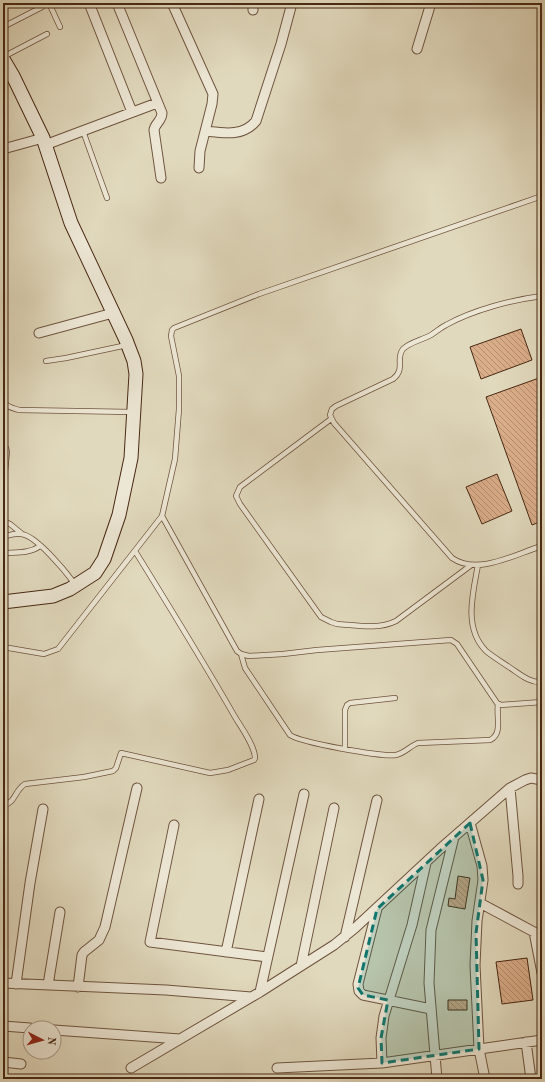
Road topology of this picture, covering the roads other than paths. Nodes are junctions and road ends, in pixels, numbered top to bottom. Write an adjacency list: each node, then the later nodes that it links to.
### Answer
1 (49, 3): 9 (lane)
2 (89, 3): 14 (street)
3 (117, 3): 13 (street)
4 (172, 3): 15 (street)
5 (292, 3): 15 (street)
6 (431, 3): 11 (street)
7 (42, 7): 8 (lane)
8 (3, 27)
9 (60, 27)
10 (47, 34): 12 (lane)
11 (417, 49)
12 (3, 58): 17 (street)
13 (157, 103): 14 (street); 20 (street)
14 (132, 112): 16 (street)
15 (206, 130): 19 (street)
16 (83, 131): 17 (street); 22 (lane)
17 (44, 141): 18 (street); 24 (street)
18 (3, 149)
19 (199, 168)
20 (161, 178)
21 (542, 196): 34 (lane)
22 (108, 198)
23 (542, 296): 30 (lane)
24 (112, 313): 25 (street); 26 (street)
25 (39, 333)
26 (127, 345): 27 (lane); 29 (street)
27 (46, 361)
28 (3, 401): 29 (lane)
29 (134, 412): 44 (street)
30 (331, 419): 43 (lane); 43 (lane)
31 (3, 444): 32 (lane)
32 (3, 484): 33 (lane)
33 (3, 491)
34 (162, 516): 40 (lane); 47 (lane)
35 (3, 521): 36 (lane)
36 (21, 534): 37 (lane); 38 (lane)
37 (3, 537)
38 (40, 546): 41 (lane); 44 (lane)
39 (542, 546): 42 (lane)
40 (135, 551): 46 (lane); 59 (lane)
41 (3, 553)
42 (478, 565): 43 (lane); 48 (lane)
43 (470, 566)
44 (76, 585): 45 (street)
45 (3, 602)
46 (3, 647)
47 (241, 654): 51 (lane); 52 (lane)
48 (542, 682)
49 (395, 698): 52 (lane)
50 (542, 702): 51 (lane)
51 (498, 704): 52 (lane)
52 (345, 749)
53 (542, 780): 55 (street)
54 (137, 788): 79 (street)
55 (510, 788): 62 (street); 66 (street)
56 (304, 794): 73 (street)
57 (259, 799): 72 (street)
58 (377, 800): 70 (street)
59 (3, 806)
60 (334, 808): 74 (street)
61 (43, 809): 77 (street)
62 (470, 823): 64 (street); 67 (street)
63 (174, 825): 72 (street)
64 (454, 837): 65 (street); 83 (street)
65 (426, 863): 68 (street); 82 (street)
66 (518, 884)
67 (480, 903): 71 (street); 90 (street)
68 (377, 909): 70 (street); 82 (street)
69 (60, 912): 78 (street)
70 (345, 937): 74 (street)
71 (540, 946): 75 (street)
72 (226, 952): 73 (street)
73 (267, 957): 80 (street)
74 (301, 966): 80 (street)
75 (542, 973)
76 (3, 983): 77 (street)
77 (16, 984): 78 (street)
78 (48, 985): 79 (street)
79 (78, 987): 81 (street)
80 (260, 992): 81 (street)
81 (251, 997): 87 (street)
82 (388, 1000): 83 (street); 93 (street)
83 (431, 1009): 91 (street)
84 (3, 1026): 85 (street)
85 (22, 1027)
86 (62, 1031): 87 (street)
87 (180, 1039): 95 (street)
88 (542, 1040): 89 (street)
89 (526, 1042): 90 (street); 99 (street)
90 (479, 1049): 91 (street); 98 (street)
91 (434, 1056): 93 (street); 97 (street)
92 (3, 1062): 94 (street)
93 (382, 1063): 96 (street)
94 (21, 1064)
95 (131, 1068)
96 (277, 1068)
97 (437, 1079)
98 (485, 1079)
99 (532, 1079)

